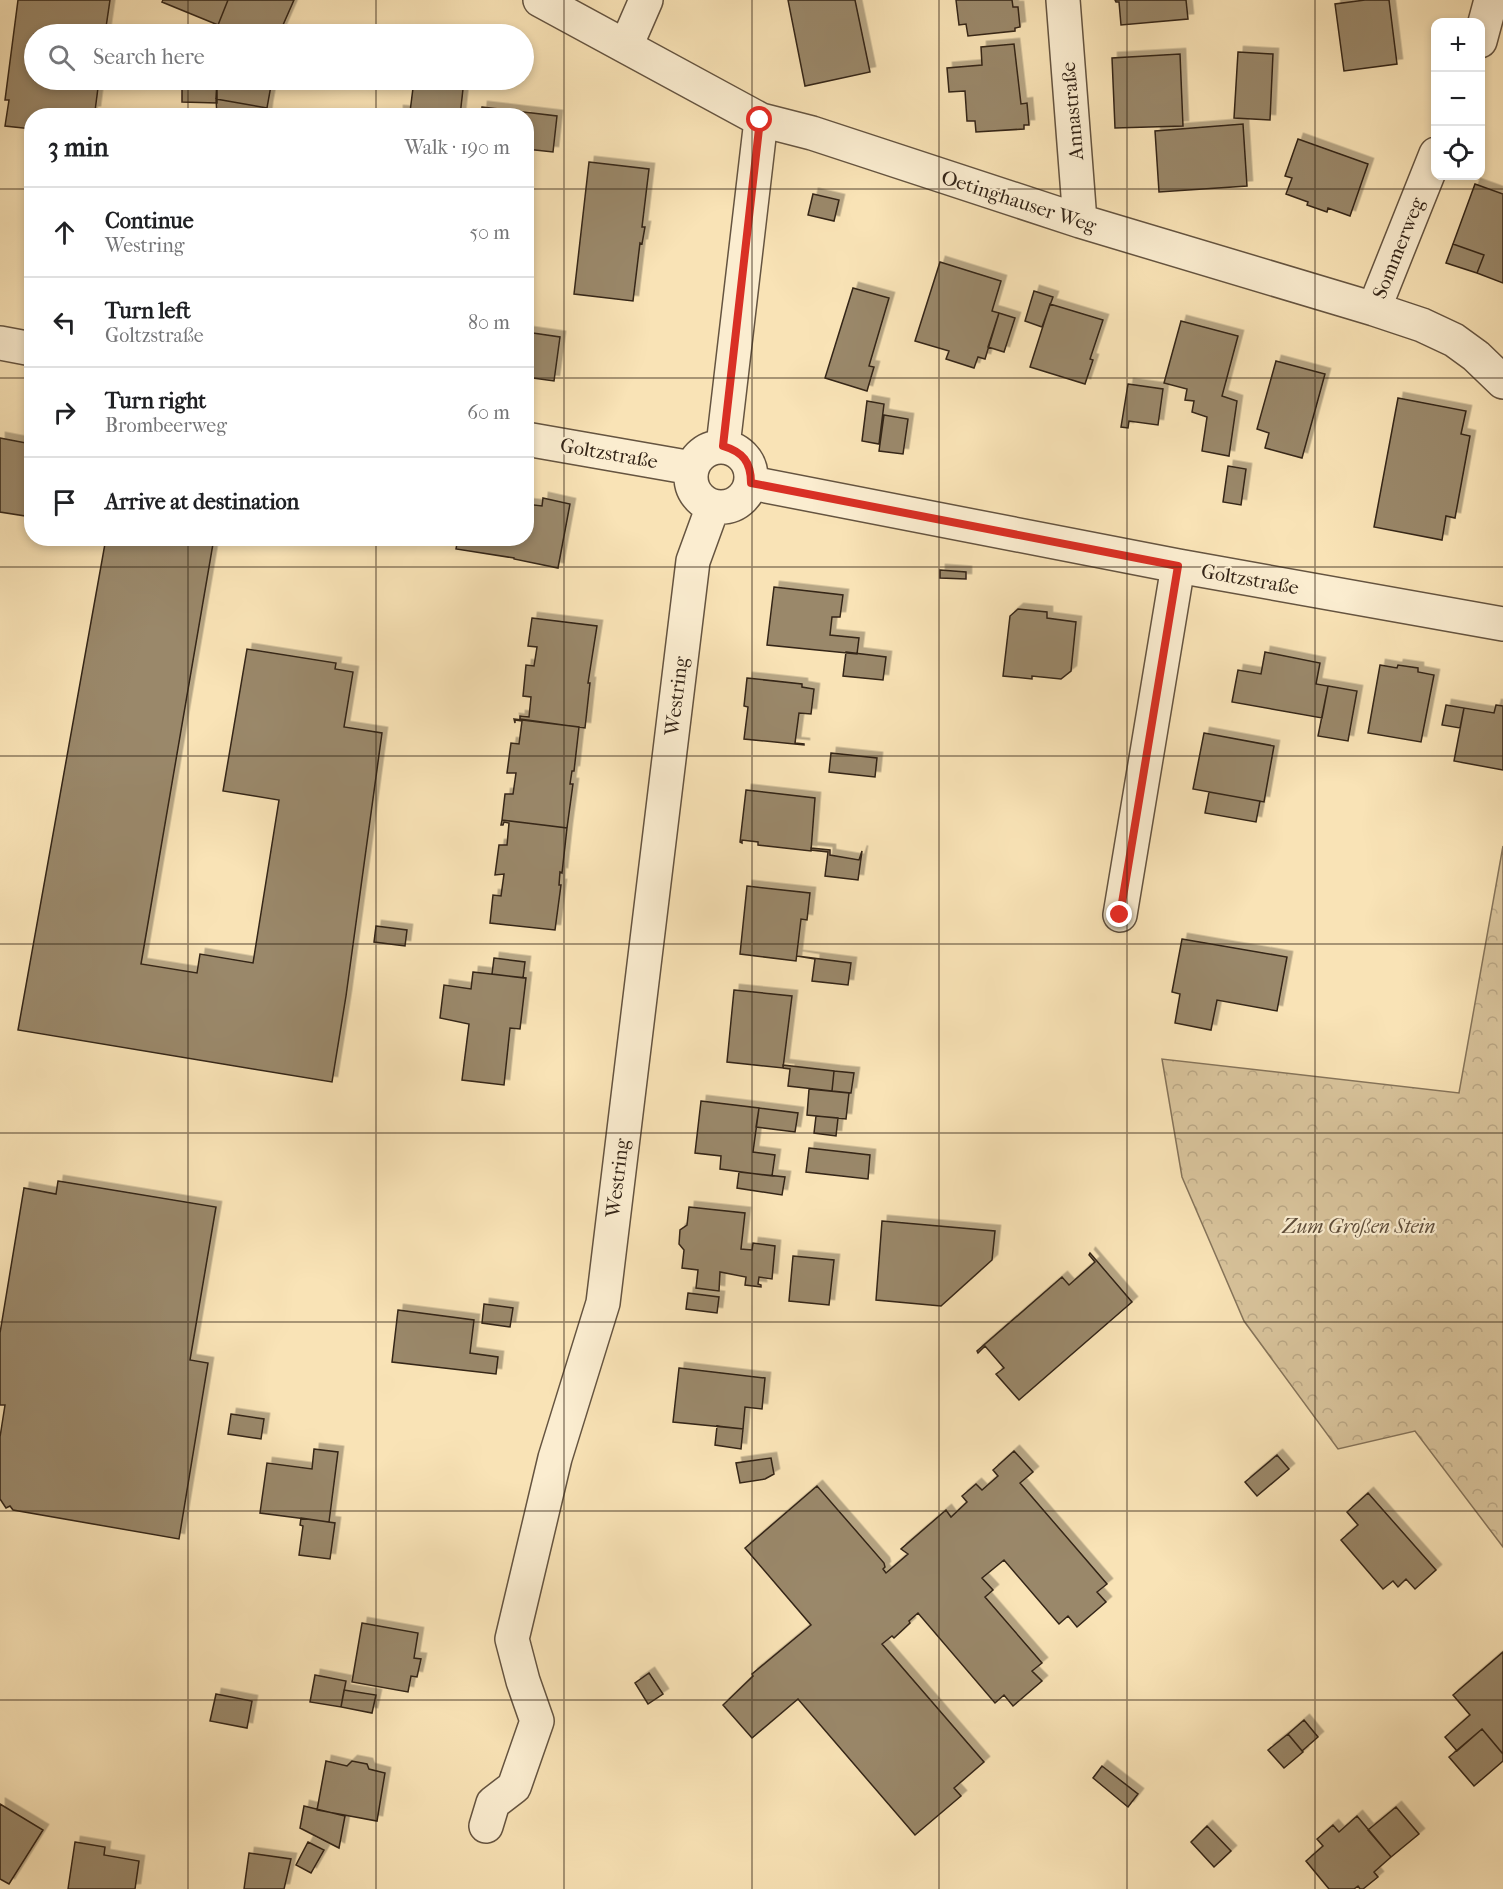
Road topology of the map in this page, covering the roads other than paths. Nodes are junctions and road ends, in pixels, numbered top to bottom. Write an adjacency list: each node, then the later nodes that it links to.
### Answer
1 (540, 0): 4 (street, Oetinghauser Weg)
2 (646, 0): 4 (street)
3 (1063, 0): 7 (street, Annastraße)
4 (626, 46): 5 (street, Oetinghauser Weg)
5 (760, 120): 7 (street, Oetinghauser Weg); 13 (street)
6 (1431, 166): 8 (street, Sommerweg)
7 (1080, 221): 8 (street, Oetinghauser Weg)
8 (1374, 309): 11 (street, Oetinghauser Weg)
9 (0, 343): 10 (street)
10 (24, 348)
11 (1503, 382)
12 (534, 440): 14 (street, Goltzstraße)
13 (723, 446): 14 (street); 15 (street)
14 (692, 468): 16 (street)
15 (751, 483): 16 (street); 17 (street, Goltzstraße)
16 (713, 506): 20 (street, Westring)
17 (1178, 566): 18 (street, Goltzstraße); 19 (street)
18 (1503, 624)
19 (1120, 915)
20 (486, 1826)

